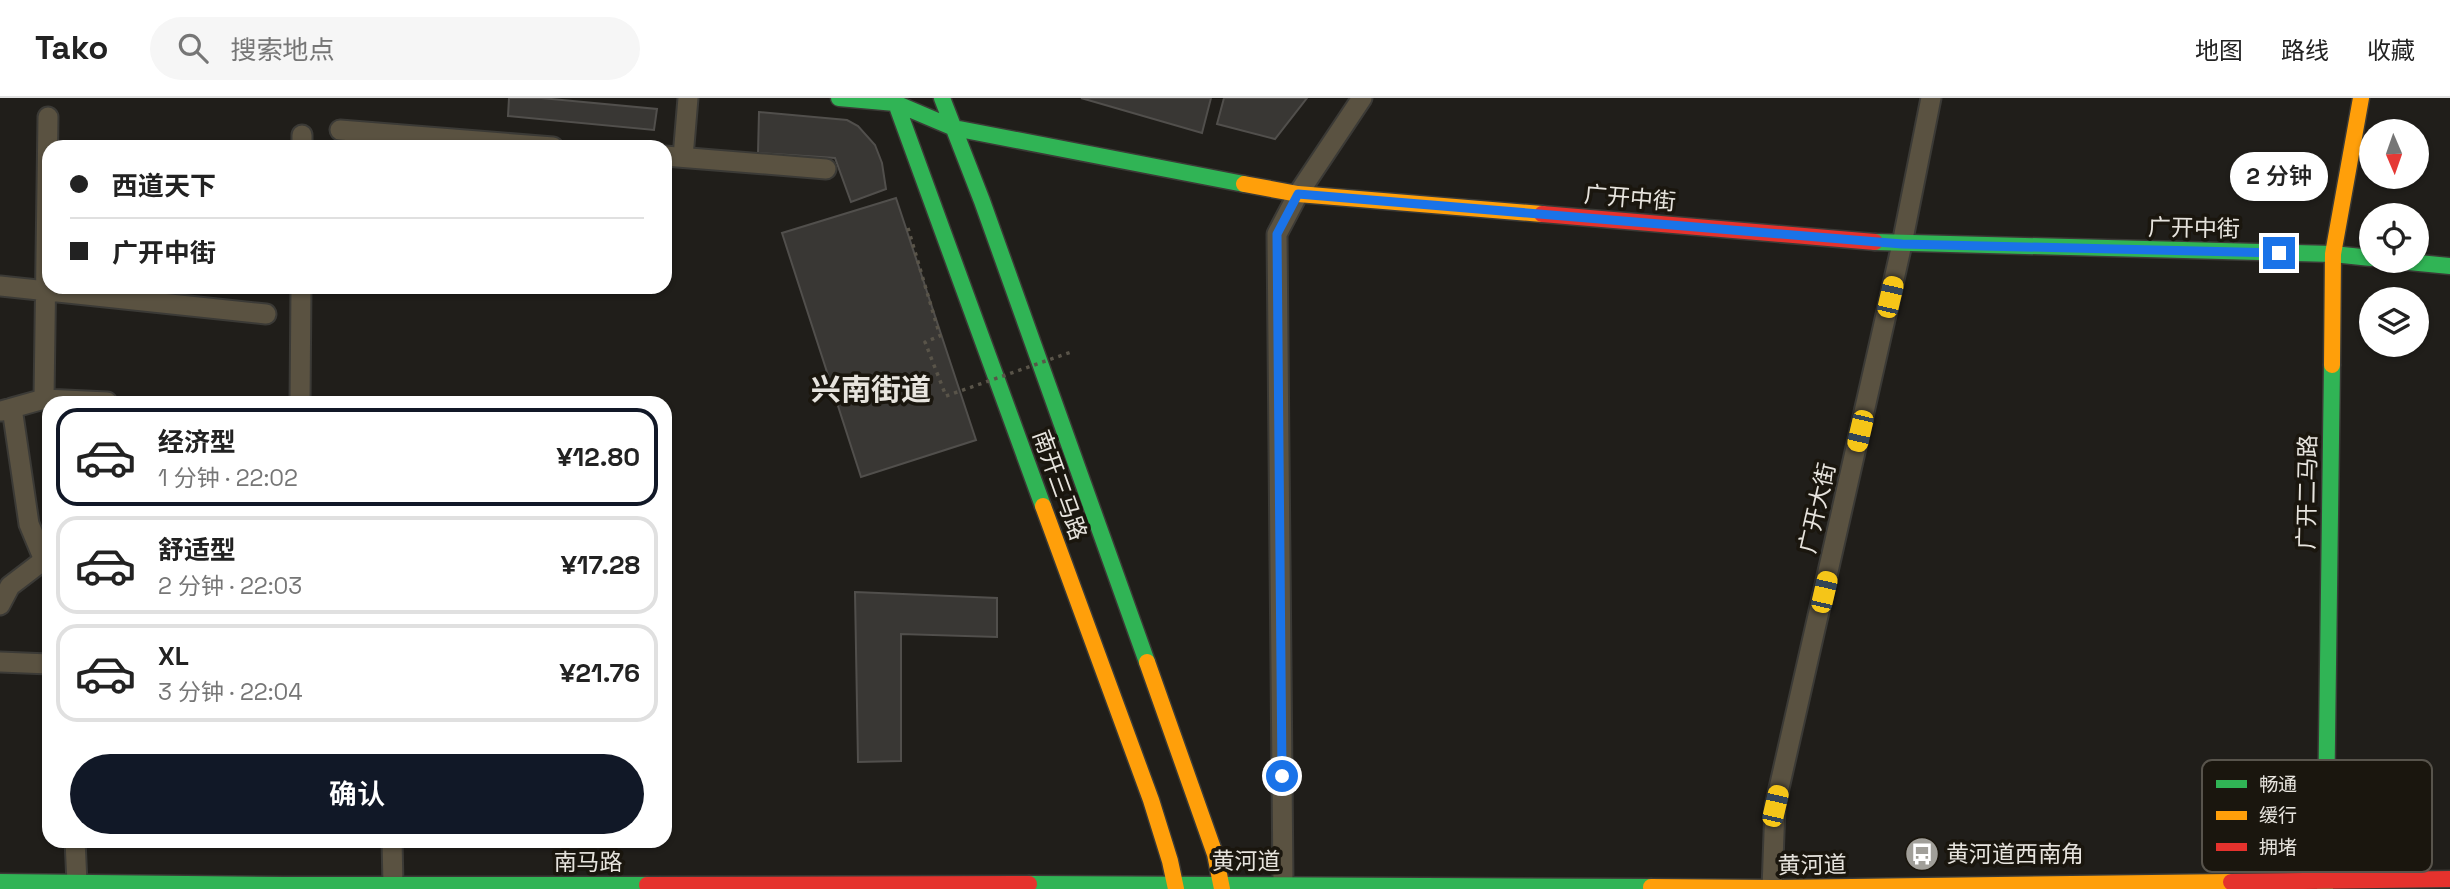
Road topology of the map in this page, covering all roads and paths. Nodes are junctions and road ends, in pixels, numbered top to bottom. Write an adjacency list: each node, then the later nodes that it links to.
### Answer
1 (688, 98): 13 (street)
2 (839, 98): 7 (main road, 广开中街)
3 (942, 98): 9 (main road, 南开三马路)
4 (1362, 98): 15 (street)
5 (1931, 98): 17 (street, 广开大街)
6 (2361, 98): 18 (main road, 广开二马路)
7 (895, 101): 9 (main road, 广开中街); 49 (main road, 南开三马路)
8 (48, 117): 11 (street)
9 (954, 128): 15 (main road, 广开中街); 50 (main road, 南开三马路)
10 (341, 130): 12 (street)
11 (48, 140)
12 (466, 140)
13 (674, 157): 14 (street)
14 (826, 169)
15 (1298, 194): 17 (main road, 广开中街); 44 (street)
16 (908, 228): 28 (path, bridge)
17 (1902, 244): 18 (main road, 广开中街); 51 (street, 广开大街)
18 (2333, 254): 19 (main road, 广开中街); 38 (main road, 广开二马路)
19 (2359, 257)
20 (2429, 264): 21 (main road)
21 (2450, 266)
22 (0, 286): 23 (street)
23 (42, 291)
24 (46, 294): 29 (street)
25 (75, 294): 27 (street)
26 (301, 294): 30 (street)
27 (265, 314)
28 (1074, 351)
29 (44, 396)
30 (300, 396)
31 (42, 400): 32 (street)
32 (6, 410): 33 (street)
33 (42, 552)
34 (42, 563): 35 (street)
35 (0, 604)
36 (0, 663): 37 (street)
37 (42, 664)
38 (2327, 760)
39 (75, 848): 43 (street)
40 (392, 848): 45 (street)
41 (2450, 879): 46 (main road, 黄河道)
42 (0, 882): 43 (main road, 南马路)
43 (76, 883): 47 (main road, 南马路)
44 (1283, 884): 50 (main road, 黄河道); 51 (main road, 黄河道)
45 (393, 885): 48 (main road, 南马路); 49 (main road, 南马路)
46 (2325, 885): 51 (main road, 黄河道)
47 (284, 887): 48 (main road, 南马路)
48 (305, 887)
49 (1176, 887): 50 (main road, 黄河道)
50 (1222, 887)
51 (1772, 889)

